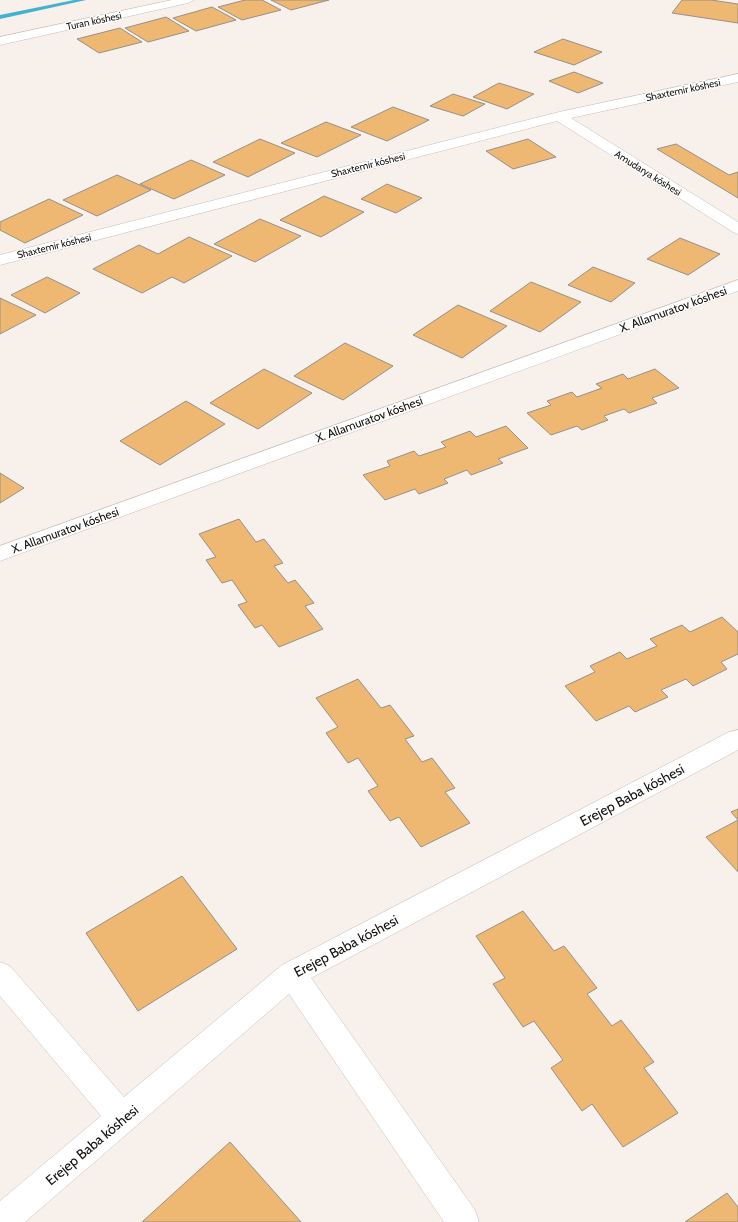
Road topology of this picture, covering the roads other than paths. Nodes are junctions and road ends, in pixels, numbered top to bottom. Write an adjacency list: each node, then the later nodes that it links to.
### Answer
1 (188, 0): 2 (street, Turan kóshesi)
2 (0, 41)
3 (738, 78): 4 (street, Shaxtemir kóshesi)
4 (559, 116): 5 (street, Amudarya kóshesi); 6 (street, Shaxtemir kóshesi)
5 (738, 229)
6 (0, 260)
7 (738, 285): 8 (street, X. Allamuratov kóshesi)
8 (0, 554)
9 (738, 739): 10 (street, Erejep Baba kóshesi)
10 (292, 974): 12 (street, Erejep Baba kóshesi); 14 (street)
11 (0, 975): 12 (street)
12 (123, 1119): 13 (street, Erejep Baba kóshesi)
13 (0, 1222)
14 (463, 1222)

